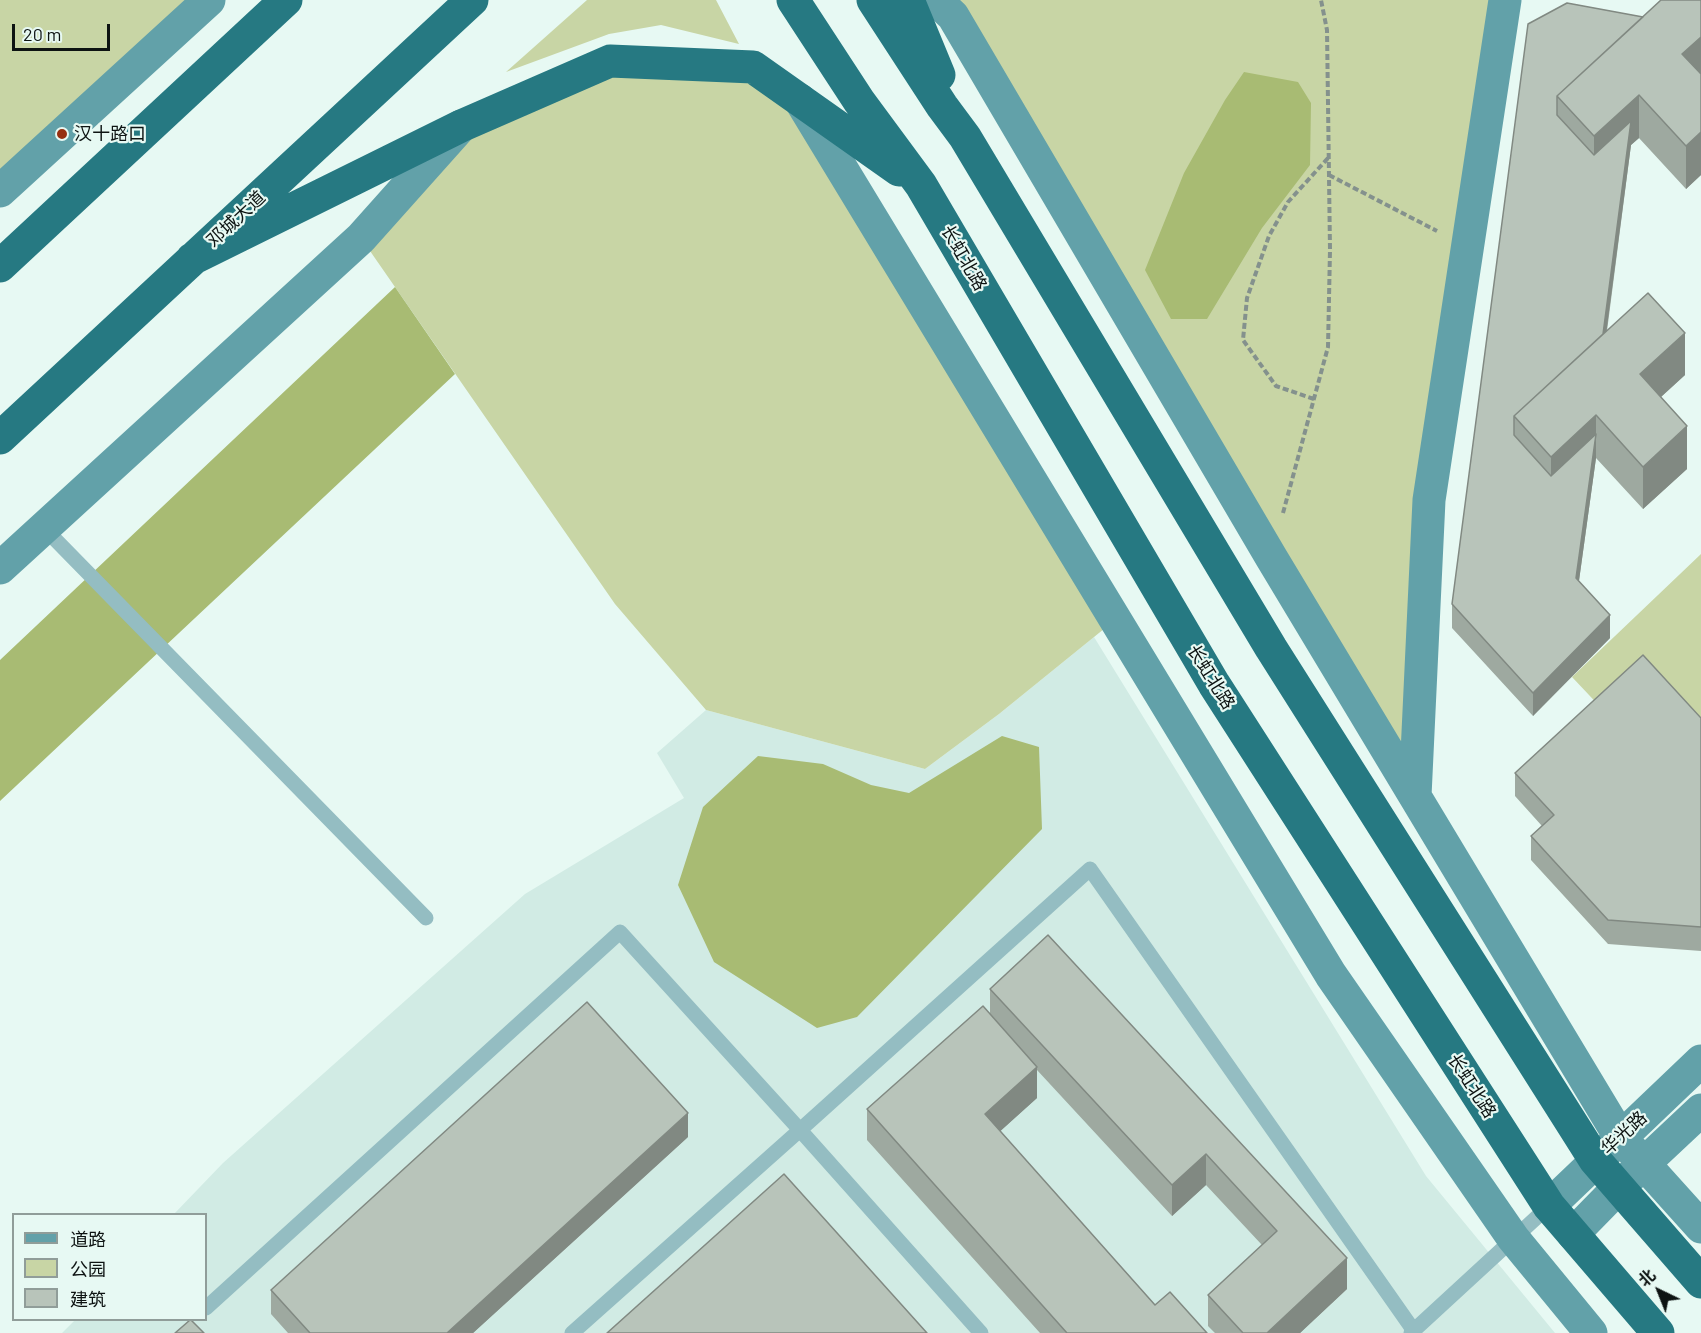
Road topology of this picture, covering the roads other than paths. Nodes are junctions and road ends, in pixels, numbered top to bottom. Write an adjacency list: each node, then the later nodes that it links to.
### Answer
1 (209, 0): 13 (street)
2 (472, 0): 14 (highway, 邓城大道)
3 (794, 0): 12 (highway, 长虹北路)
4 (873, 0): 11 (highway)
5 (908, 0): 11 (highway)
6 (936, 0): 19 (street)
7 (1505, 0): 19 (street)
8 (284, 2): 15 (highway)
9 (800, 100): 10 (highway); 12 (highway); 31 (street)
10 (461, 126): 14 (highway); 17 (street)
11 (965, 137): 25 (highway)
12 (921, 185): 28 (highway, 长虹北路)
13 (0, 191)
14 (192, 259): 16 (highway, 邓城大道)
15 (0, 266)
16 (0, 438)
17 (44, 528): 18 (street); 20 (lane)
18 (0, 568)
19 (1415, 796): 24 (street)
20 (426, 918)
21 (1701, 1061): 24 (street, 华光路)
22 (1701, 1110): 26 (street, 华光路)
23 (800, 1130): 33 (lane); 34 (lane); 35 (lane); 36 (lane)
24 (1620, 1137): 25 (street, 华光路); 26 (street)
25 (1596, 1160): 27 (highway); 28 (street, 华光路)
26 (1644, 1163): 27 (street, 华光路); 29 (street)
27 (1619, 1187): 30 (street, 华光路); 32 (highway)
28 (1549, 1206): 30 (highway, 长虹北路); 31 (lane)
29 (1701, 1227)
30 (1573, 1234): 38 (highway, 长虹北路)
31 (1513, 1238): 34 (lane); 37 (street)
32 (1701, 1282)
33 (207, 1307)
34 (1412, 1332)
35 (572, 1333)
36 (981, 1333)
37 (1591, 1333)
38 (1658, 1333)

